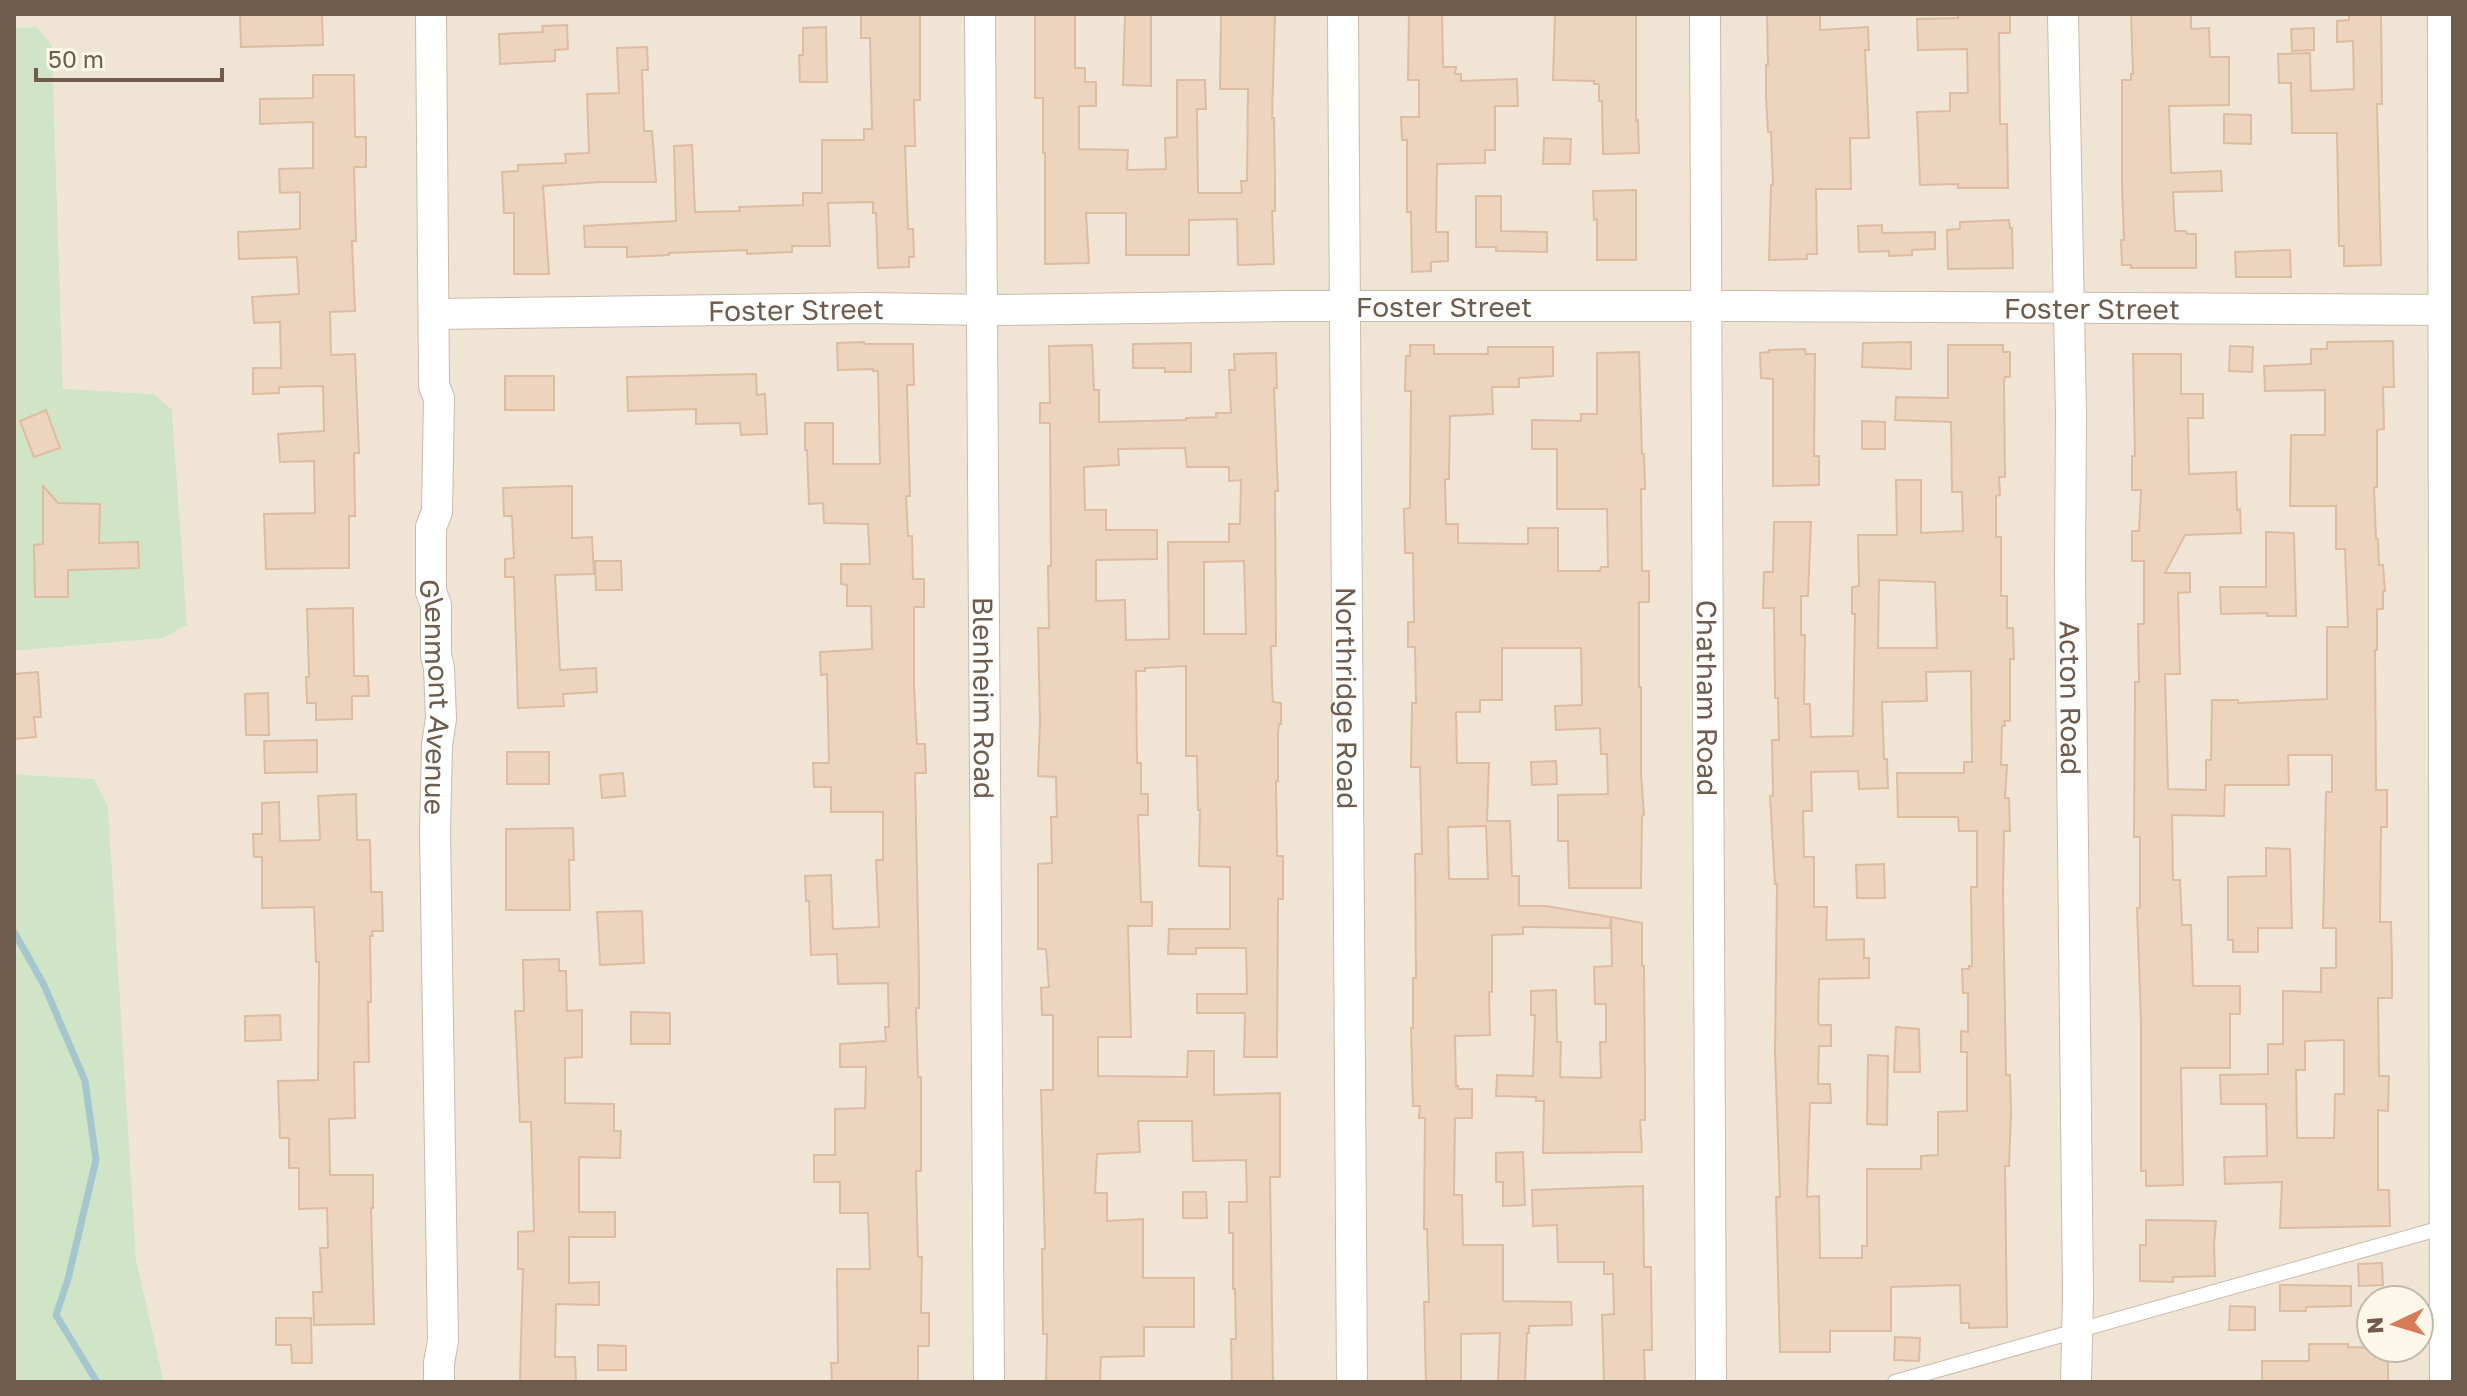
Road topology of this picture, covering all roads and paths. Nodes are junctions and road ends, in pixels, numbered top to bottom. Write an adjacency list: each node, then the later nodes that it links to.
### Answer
1 (431, 14): 12 (street, Glenmont Avenue)
2 (980, 14): 10 (street, Blenheim Road)
3 (1343, 14): 7 (street, Northridge Road)
4 (1705, 14): 8 (street, Chatham Road)
5 (2063, 14): 9 (street, Acton Road)
6 (2443, 14): 11 (street)
7 (1345, 307): 8 (street, Foster Street); 10 (street, Foster Street); 17 (street, Northridge Road)
8 (1706, 307): 9 (street, Foster Street); 18 (street, Chatham Road)
9 (2068, 307): 11 (street, Foster Street); 14 (street, Acton Road)
10 (983, 309): 12 (street, Foster Street); 16 (street, Blenheim Road)
11 (2448, 310): 13 (street)
12 (434, 314): 15 (street, Glenmont Avenue)
13 (2449, 1226): 14 (lane); 21 (street)
14 (2078, 1331): 19 (lane); 20 (street, Acton Road)
15 (439, 1382)
16 (989, 1382)
17 (1352, 1382)
18 (1711, 1382)
19 (1895, 1382)
20 (2076, 1382)
21 (2445, 1382)

